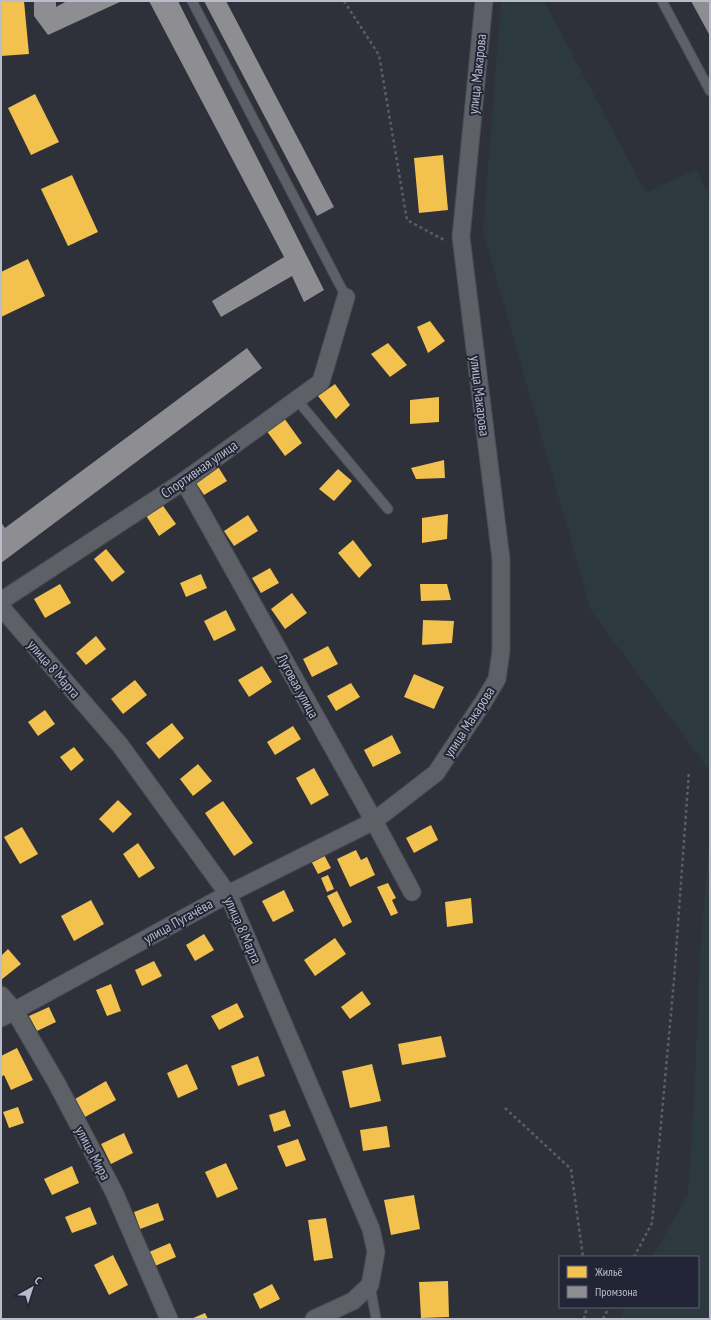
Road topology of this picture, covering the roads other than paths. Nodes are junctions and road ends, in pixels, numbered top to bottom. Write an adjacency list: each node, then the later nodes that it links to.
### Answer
1 (192, 1): 5 (lane)
2 (484, 1): 11 (street, улица Макарова)
3 (662, 1): 4 (lane)
4 (710, 91)
5 (346, 297): 6 (street, Спортивная улица)
6 (298, 400): 7 (street, Спортивная улица); 8 (lane)
7 (184, 481): 9 (street, Спортивная улица); 12 (street, Луговая улица)
8 (388, 508)
9 (1, 601)
10 (1, 608): 14 (street, улица 8 Марта)
11 (436, 773): 12 (street, улица Пугачёва)
12 (374, 821): 13 (street, Луговая улица); 14 (street, улица Пугачёва)
13 (412, 892)
14 (228, 894): 16 (street, улица Пугачёва); 17 (street, улица 8 Марта)
15 (1, 995): 16 (street, улица Мира)
16 (8, 1014): 18 (street, улица Мира)
17 (370, 1285): 19 (street); 20 (lane)
18 (169, 1319)
19 (314, 1319)
20 (376, 1319)

